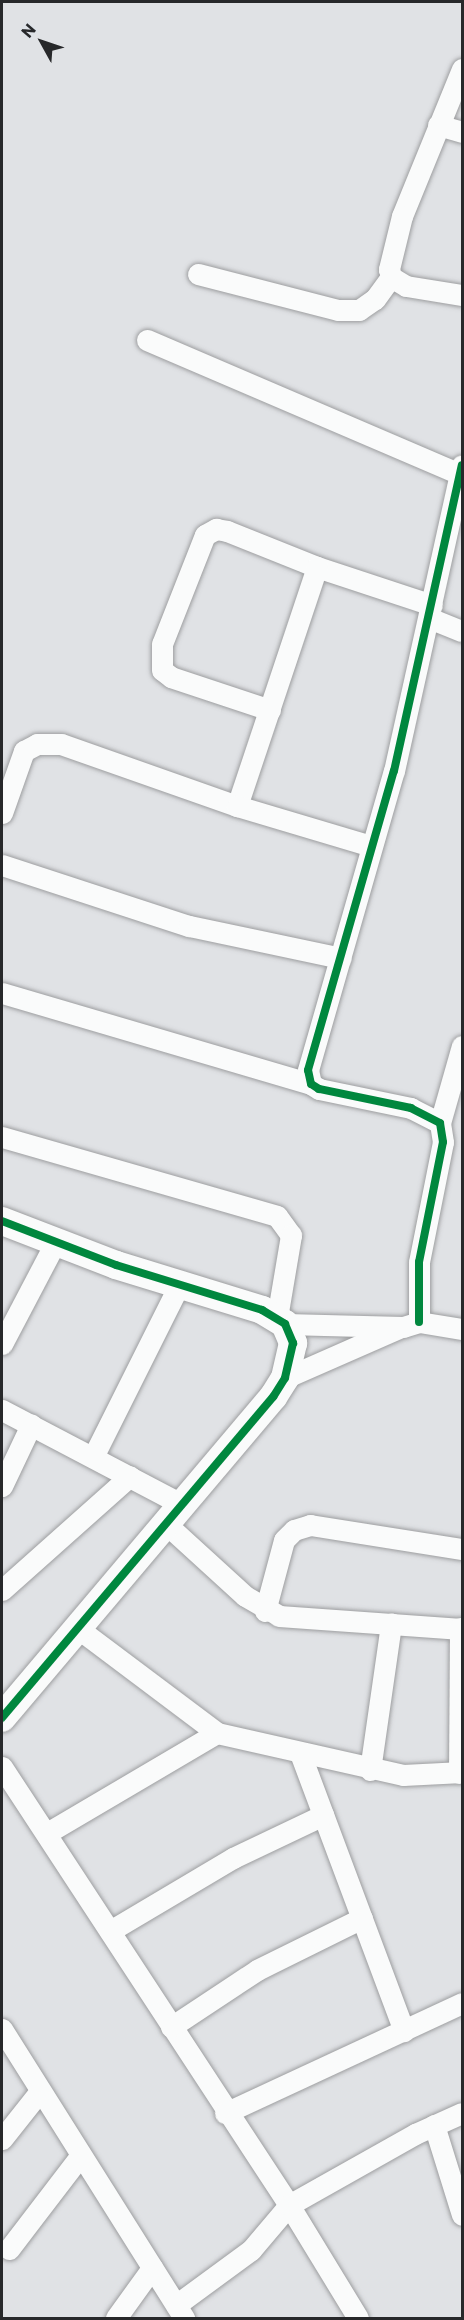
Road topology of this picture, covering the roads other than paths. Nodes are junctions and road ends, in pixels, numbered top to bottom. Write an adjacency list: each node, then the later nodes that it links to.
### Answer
1 (462, 69): 2 (street)
2 (438, 125): 3 (street); 5 (street)
3 (462, 132)
4 (198, 274): 5 (street)
5 (391, 276): 6 (street)
6 (462, 295)
7 (147, 340): 8 (street)
8 (461, 470): 10 (street)
9 (317, 567): 10 (street); 12 (street); 12 (street)
10 (431, 611): 11 (street); 15 (street)
11 (462, 632)
12 (270, 710): 13 (street)
13 (237, 806): 14 (street); 15 (street)
14 (2, 813)
15 (371, 846): 17 (street)
16 (2, 865): 17 (street)
17 (341, 958): 20 (street)
18 (2, 993): 20 (street)
19 (462, 1046): 21 (street)
20 (311, 1084): 22 (street)
21 (457, 1084): 22 (street)
22 (440, 1123): 28 (street)
23 (2, 1137): 27 (street)
24 (2, 1221): 25 (street)
25 (56, 1243): 26 (street); 30 (street)
26 (179, 1284): 27 (street); 34 (street)
27 (281, 1321): 28 (street); 31 (street)
28 (411, 1325): 29 (street); 31 (street)
29 (462, 1329)
30 (2, 1344)
31 (285, 1378): 37 (street)
32 (2, 1410): 33 (street)
33 (31, 1425): 34 (street); 36 (street)
34 (93, 1457): 35 (street)
35 (130, 1476): 37 (street); 39 (street)
36 (2, 1486)
37 (173, 1514): 40 (street); 42 (street)
38 (462, 1549): 40 (street)
39 (2, 1590)
40 (265, 1611): 41 (street)
41 (391, 1624): 43 (street); 48 (street)
42 (76, 1627): 44 (street); 45 (street)
43 (461, 1628): 49 (street)
44 (2, 1718)
45 (217, 1733): 46 (street); 51 (street)
46 (300, 1753): 48 (street); 50 (street)
47 (2, 1767): 51 (street)
48 (370, 1770): 49 (street)
49 (460, 1772)
50 (323, 1815): 52 (street); 53 (street)
51 (47, 1833): 53 (street)
52 (362, 1918): 55 (street); 57 (street)
53 (110, 1931): 55 (street)
54 (462, 2003): 57 (street)
55 (171, 2027): 59 (street)
56 (2, 2029): 58 (street)
57 (404, 2031): 59 (street)
58 (40, 2091): 62 (street); 63 (street)
59 (225, 2113): 64 (street)
60 (462, 2113): 61 (street)
61 (434, 2125): 64 (street); 65 (street)
62 (2, 2139)
63 (80, 2156): 66 (street); 67 (street)
64 (289, 2205): 68 (street); 69 (street)
65 (462, 2215)
66 (9, 2249)
67 (152, 2268): 68 (street); 70 (street)
68 (180, 2312)
69 (349, 2315)
70 (116, 2319)

